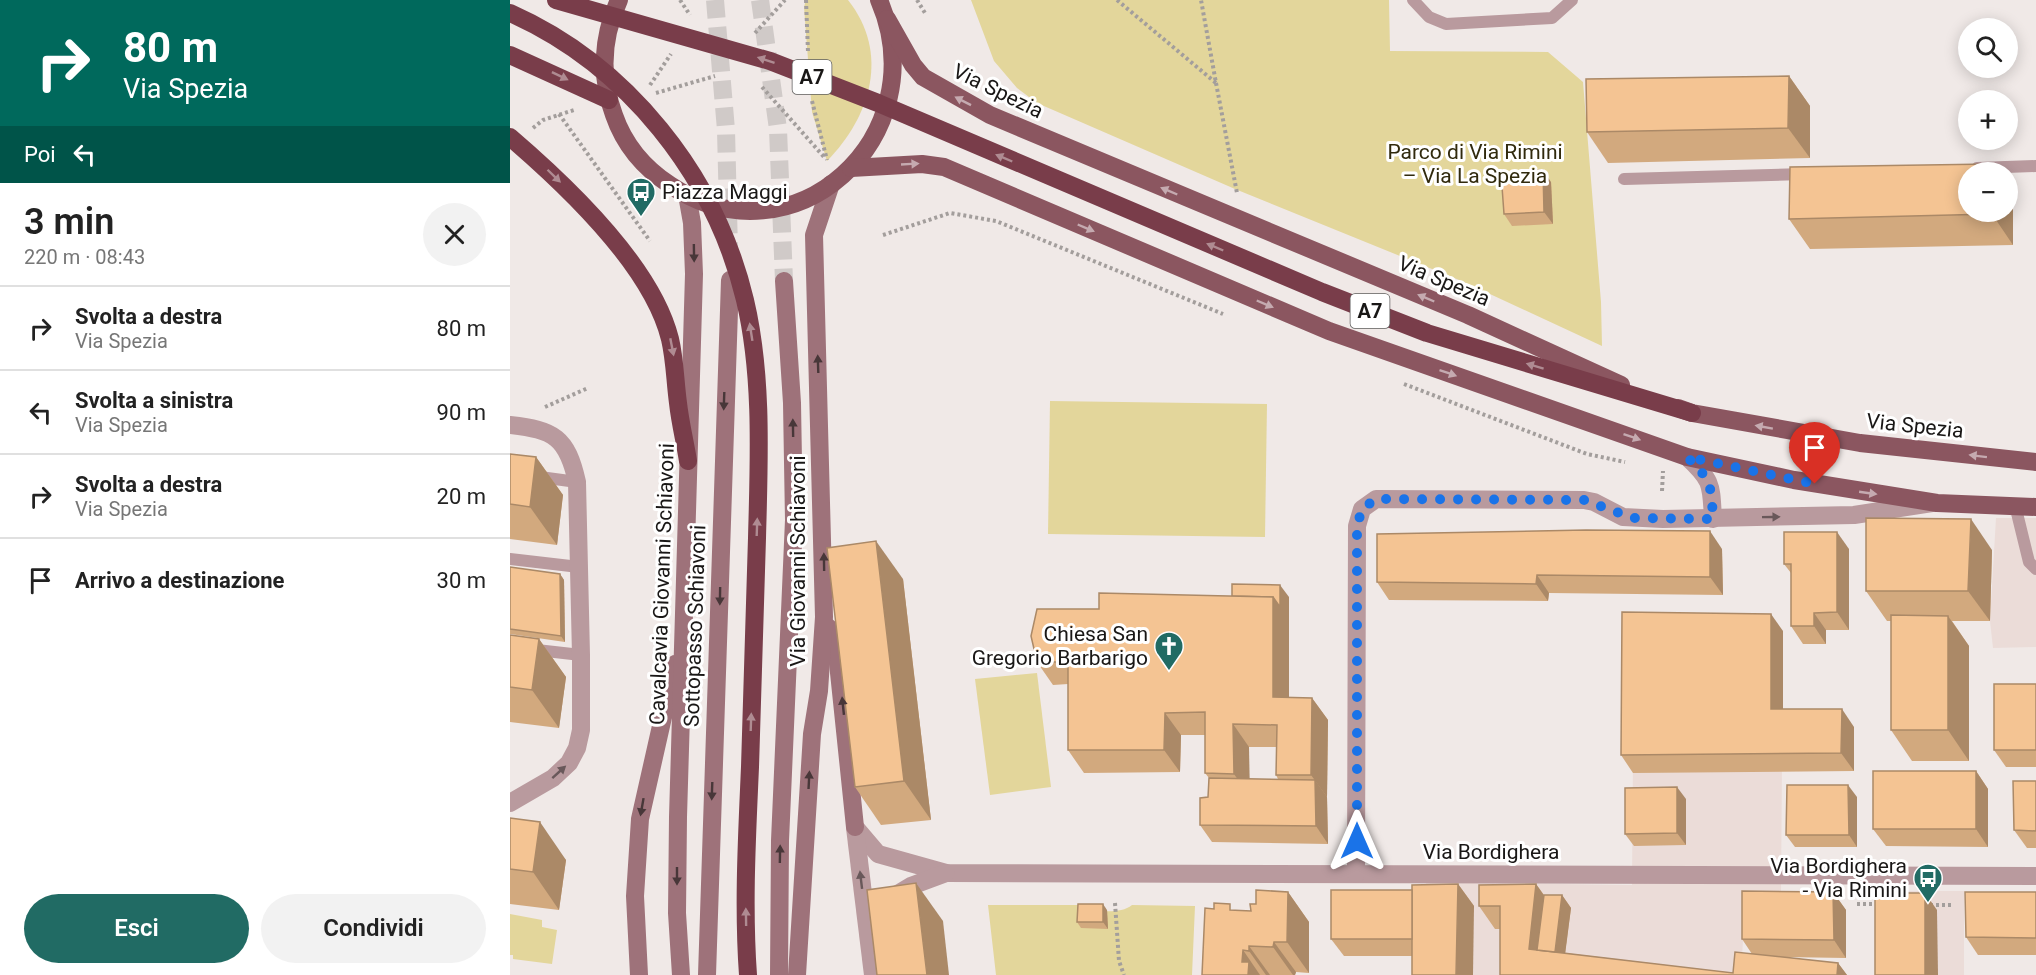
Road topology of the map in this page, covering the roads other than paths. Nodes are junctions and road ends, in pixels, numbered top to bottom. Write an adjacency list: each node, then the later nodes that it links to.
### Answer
1 (556, 0): 20 (highway, A7, one-way to 1)
2 (619, 0): 9 (main road)
3 (879, 0): 7 (main road)
4 (1413, 0): 5 (lane)
5 (1572, 0)
6 (510, 13): 47 (highway, one-way to 6)
7 (887, 19): 13 (main road); 20 (main road, Via Spezia, one-way to 7)
8 (510, 54): 9 (highway, one-way to 9)
9 (609, 100): 17 (main road)
10 (510, 137): 23 (highway, one-way to 23)
11 (2036, 166): 12 (lane)
12 (2018, 167)
13 (852, 168): 16 (main road); 22 (main road, one-way to 22)
14 (1812, 173): 15 (lane)
15 (1624, 179)
16 (831, 184): 17 (main road); 34 (main road, Via Giovanni Schiavoni, one-way to 16)
17 (687, 195): 23 (main road, Cavalcavia Giovanni Schiavoni, one-way to 23)
18 (730, 279): 46 (main road, Sottopasso Schiavoni, one-way to 46)
19 (784, 281): 48 (main road, one-way to 19)
20 (1692, 413): 24 (main road, Via Spezia, one-way to 20)
21 (510, 425): 26 (street)
22 (1687, 457): 27 (main road, one-way to 27); 30 (street)
23 (688, 461): 35 (main road, Cavalcavia Giovanni Schiavoni)
24 (2036, 462)
25 (510, 473): 26 (lane)
26 (577, 482): 32 (street)
27 (1936, 503): 28 (main road); 30 (street, one-way to 27)
28 (2015, 505): 29 (main road); 33 (lane)
29 (2036, 507)
30 (1713, 519): 41 (street)
31 (510, 559): 32 (lane)
32 (579, 567): 37 (street)
33 (2036, 569)
34 (824, 617): 39 (main road, one-way to 34); 49 (main road, Via Giovanni Schiavoni, one-way to 34)
35 (684, 627): 44 (main road, one-way to 44); 45 (main road, Cavalcavia Giovanni Schiavoni, one-way to 45)
36 (510, 647): 37 (lane)
37 (581, 655): 38 (street, one-way to 37)
38 (510, 803)
39 (855, 827): 40 (street, Via Bordighera); 43 (street, one-way to 39)
40 (946, 873): 41 (street, Via Bordighera); 43 (street, Via Bordighera)
41 (1356, 874): 42 (street, Via Bordighera)
42 (2036, 876)
43 (868, 934): 50 (street)
44 (639, 975)
45 (681, 975)
46 (707, 975)
47 (748, 975)
48 (779, 975)
49 (797, 975)
50 (873, 975)

